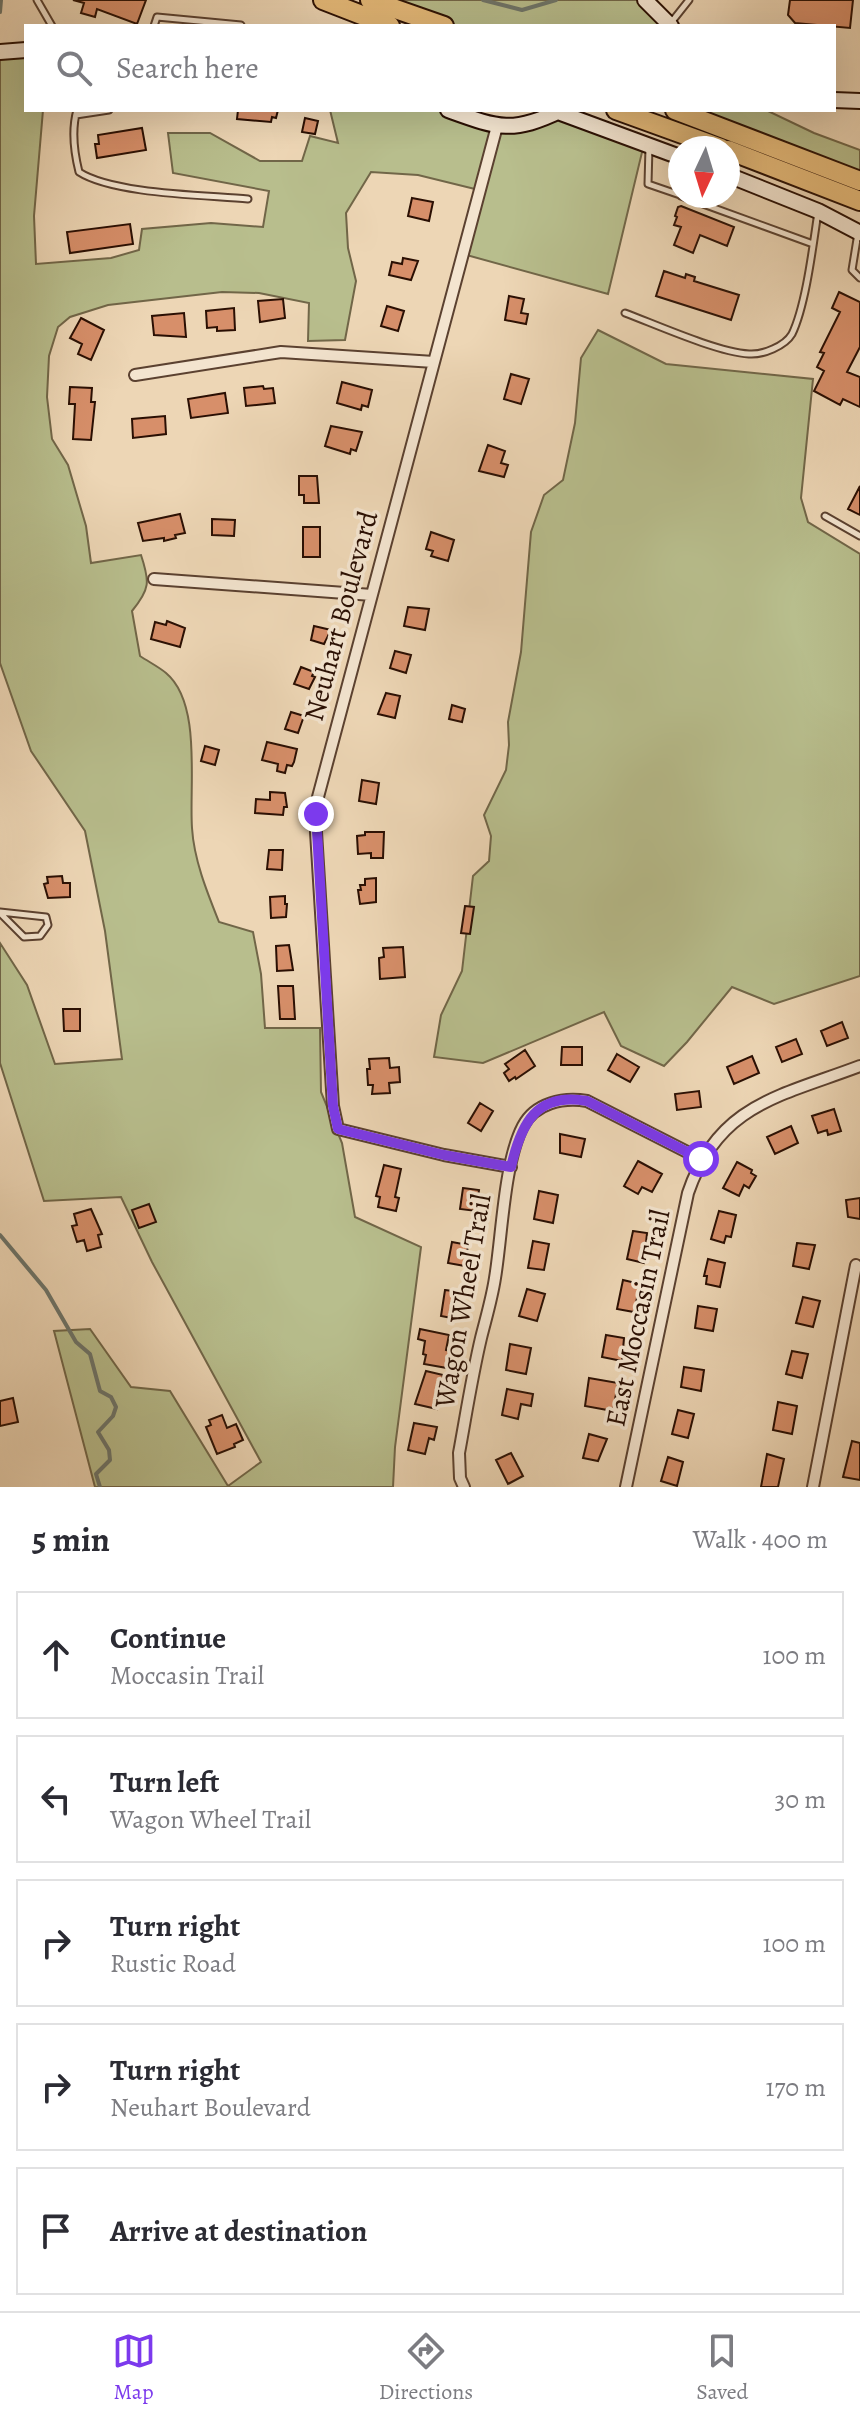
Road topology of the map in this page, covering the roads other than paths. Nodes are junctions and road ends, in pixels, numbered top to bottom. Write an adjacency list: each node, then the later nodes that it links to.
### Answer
1 (37, 0): 6 (lane)
2 (323, 0): 9 (highway)
3 (370, 0): 10 (highway)
4 (645, 0): 11 (street)
5 (689, 0): 12 (lane)
6 (51, 24)
7 (155, 24): 8 (lane)
8 (230, 24)
9 (385, 24)
10 (438, 24)
11 (668, 24)
12 (671, 24)
13 (836, 100): 14 (street)
14 (860, 101)
15 (454, 112): 21 (street)
16 (558, 112): 21 (street)
17 (563, 112): 23 (street)
18 (622, 112): 22 (highway)
19 (680, 112): 27 (highway)
20 (76, 113): 29 (lane)
21 (497, 126): 37 (street, Neuhart Boulevard)
22 (688, 136)
23 (649, 146): 24 (street); 28 (lane)
24 (668, 153)
25 (740, 155): 30 (highway)
26 (740, 180): 32 (street)
27 (860, 181)
28 (668, 191)
29 (248, 199)
30 (860, 201)
31 (714, 208): 34 (lane)
32 (818, 211): 33 (street); 34 (lane)
33 (859, 232): 35 (lane)
34 (813, 244): 36 (lane)
35 (860, 278)
36 (625, 313)
37 (434, 362): 38 (street); 42 (street, Neuhart Boulevard)
38 (135, 375)
39 (825, 516): 40 (lane)
40 (860, 536)
41 (154, 579): 42 (street)
42 (372, 595): 46 (street, Neuhart Boulevard)
43 (0, 913): 43 (lane)
44 (860, 1066): 45 (street, East Moccasin Trail)
45 (701, 1159): 46 (street, Wagon Wheel Trail); 49 (street, East Moccasin Trail)
46 (511, 1167): 48 (street, Wagon Wheel Trail)
47 (856, 1265): 50 (street)
48 (464, 1487)
49 (626, 1487)
50 (813, 1487)

